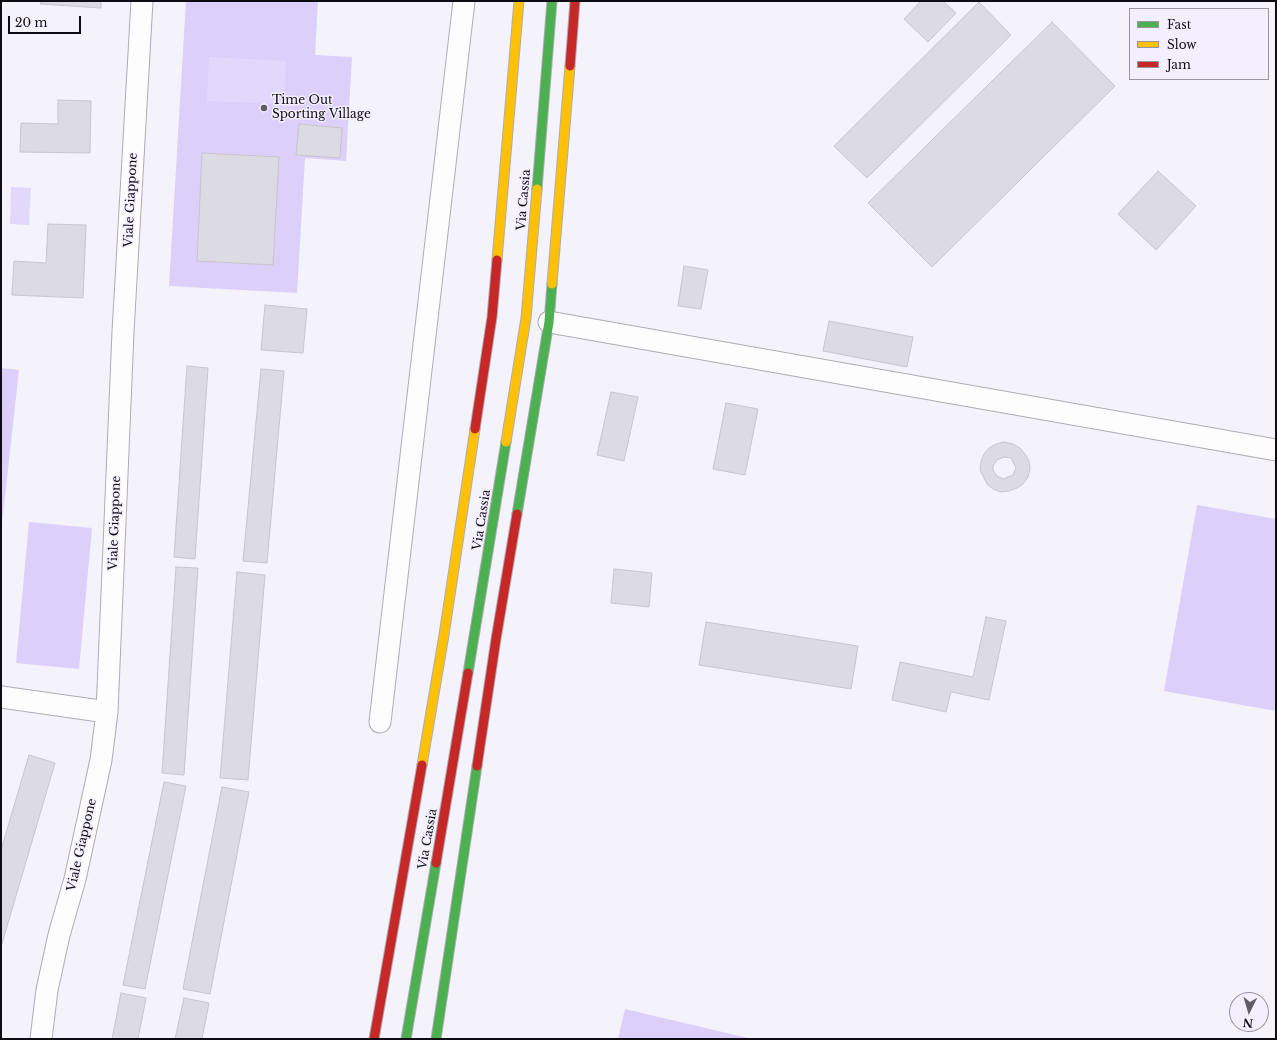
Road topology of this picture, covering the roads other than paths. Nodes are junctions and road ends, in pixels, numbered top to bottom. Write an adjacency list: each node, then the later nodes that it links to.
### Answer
1 (142, 1): 9 (street, Viale Giappone)
2 (464, 1): 10 (street)
3 (519, 1): 12 (main road, Via Cassia)
4 (552, 1): 13 (main road, Via Cassia)
5 (576, 1): 6 (main road)
6 (549, 322): 7 (street); 14 (main road)
7 (1276, 450)
8 (1, 698): 9 (street)
9 (107, 712): 11 (street, Viale Giappone)
10 (380, 722)
11 (42, 1039)
12 (374, 1039)
13 (406, 1039)
14 (436, 1039)

